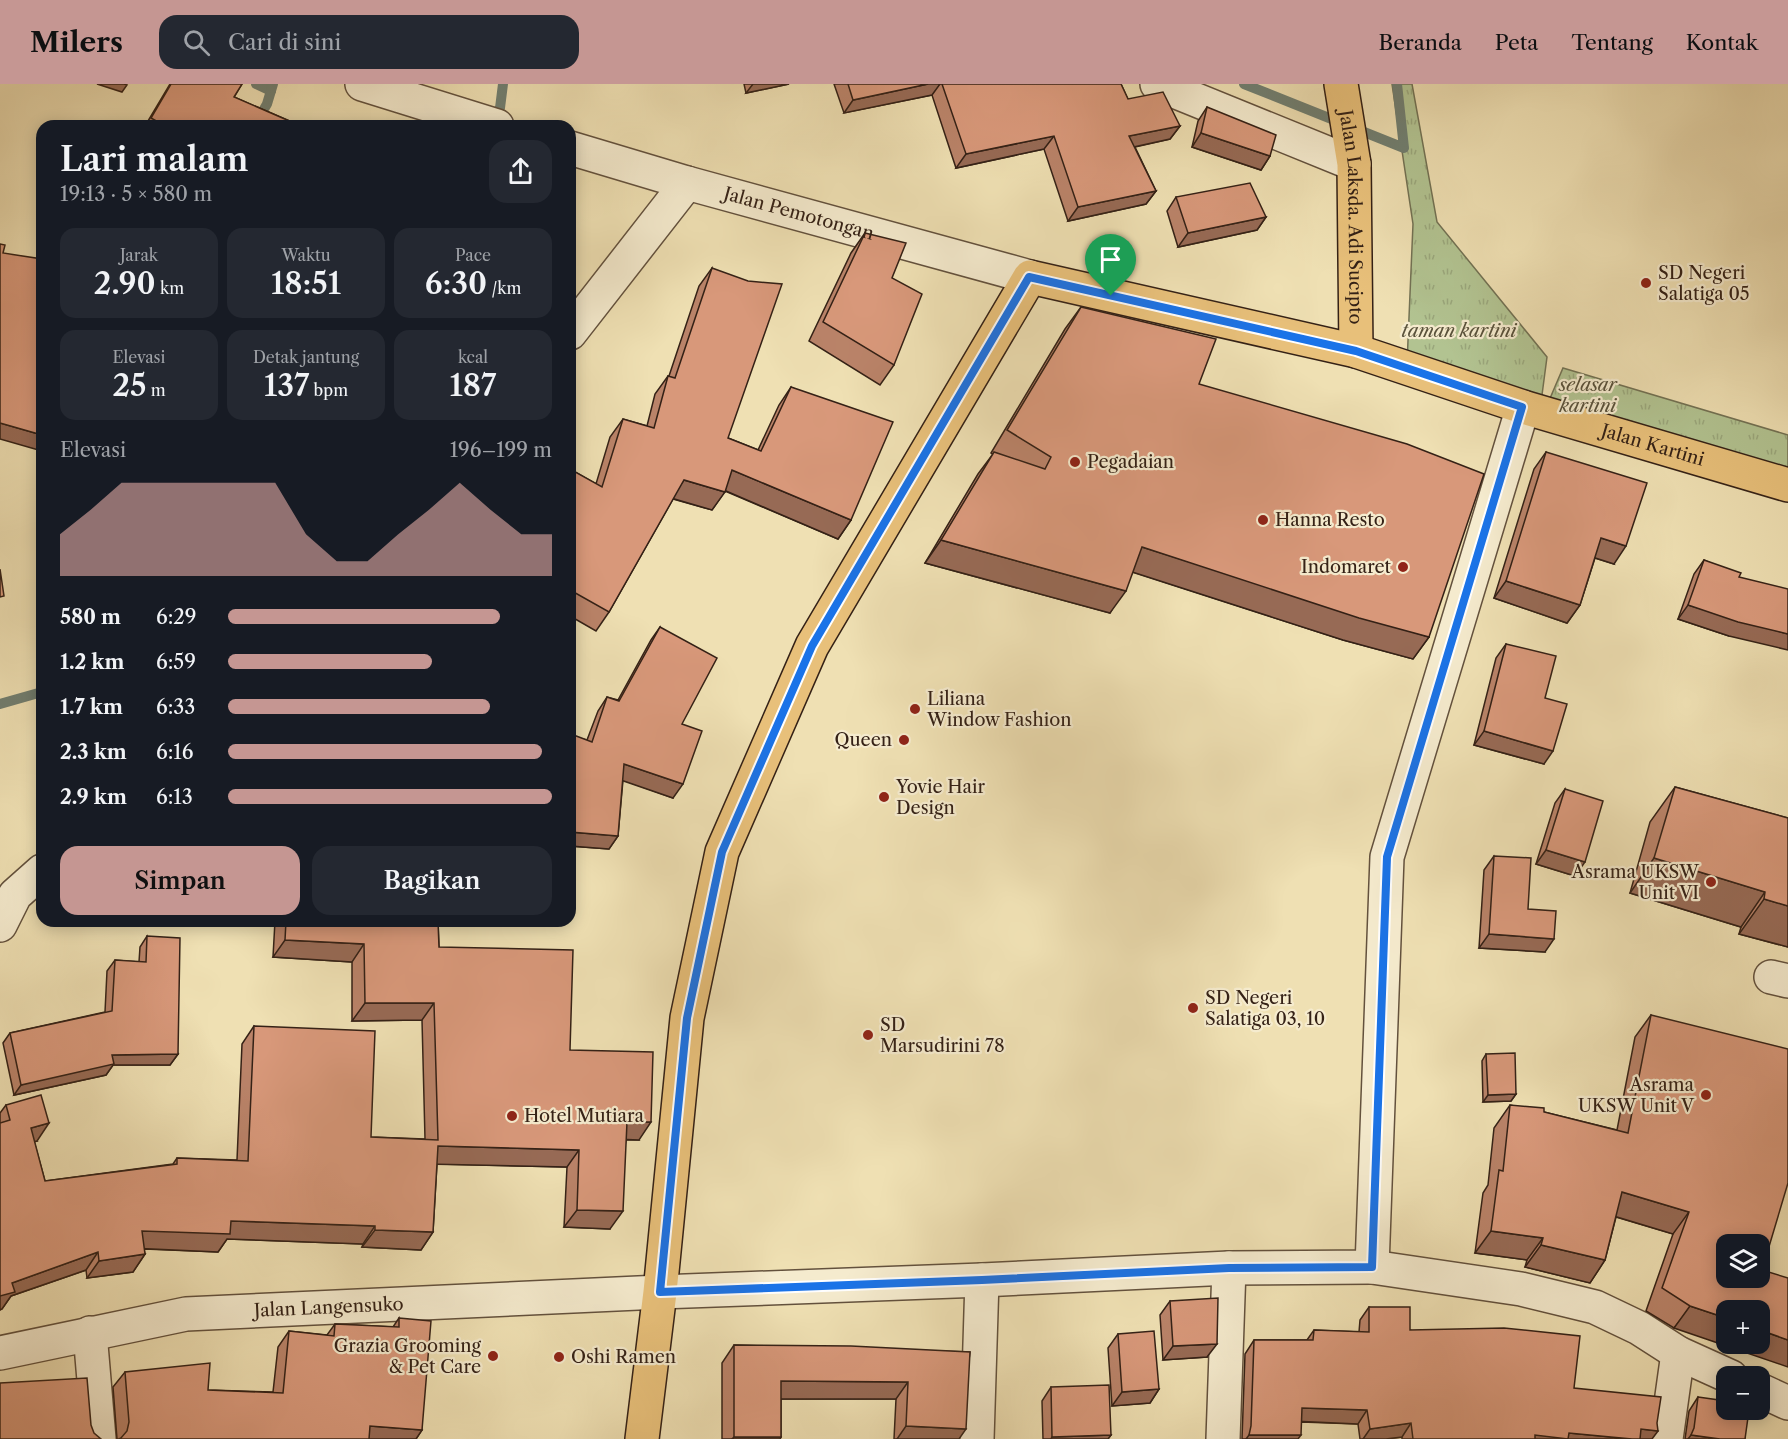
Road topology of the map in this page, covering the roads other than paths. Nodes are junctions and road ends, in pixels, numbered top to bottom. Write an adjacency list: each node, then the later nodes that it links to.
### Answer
1 (362, 84): 4 (street)
2 (1157, 84): 6 (street)
3 (1341, 85): 6 (main road, Jalan Laksda. Adi Sucipto)
4 (478, 120)
5 (576, 150): 7 (street, Jalan Pemotongan)
6 (1354, 162): 10 (main road, Jalan Laksda. Adi Sucipto)
7 (687, 183): 8 (street, Jalan Pemotongan); 9 (street)
8 (1029, 277): 10 (main road, Jalan Kartini); 18 (main road)
9 (576, 325)
10 (1356, 351): 11 (main road, Jalan Kartini)
11 (1522, 407): 12 (main road, Jalan Kartini); 15 (street)
12 (1788, 485)
13 (36, 877): 14 (street)
14 (0, 925)
15 (1372, 1267): 16 (street, Jalan Langensuko); 21 (street, Jalan Langensuko)
16 (1229, 1268): 17 (street, Jalan Langensuko); 28 (street)
17 (982, 1280): 18 (street, Jalan Langensuko); 27 (street)
18 (660, 1292): 19 (street, Jalan Langensuko); 26 (main road)
19 (90, 1334): 20 (street, Jalan Langensuko); 25 (street)
20 (0, 1353)
21 (1678, 1353): 22 (street, Jalan Langensuko); 29 (street)
22 (1716, 1370)
23 (1770, 1395): 24 (street)
24 (1788, 1403)
25 (99, 1439)
26 (642, 1439)
27 (977, 1439)
28 (1223, 1439)
29 (1666, 1439)

